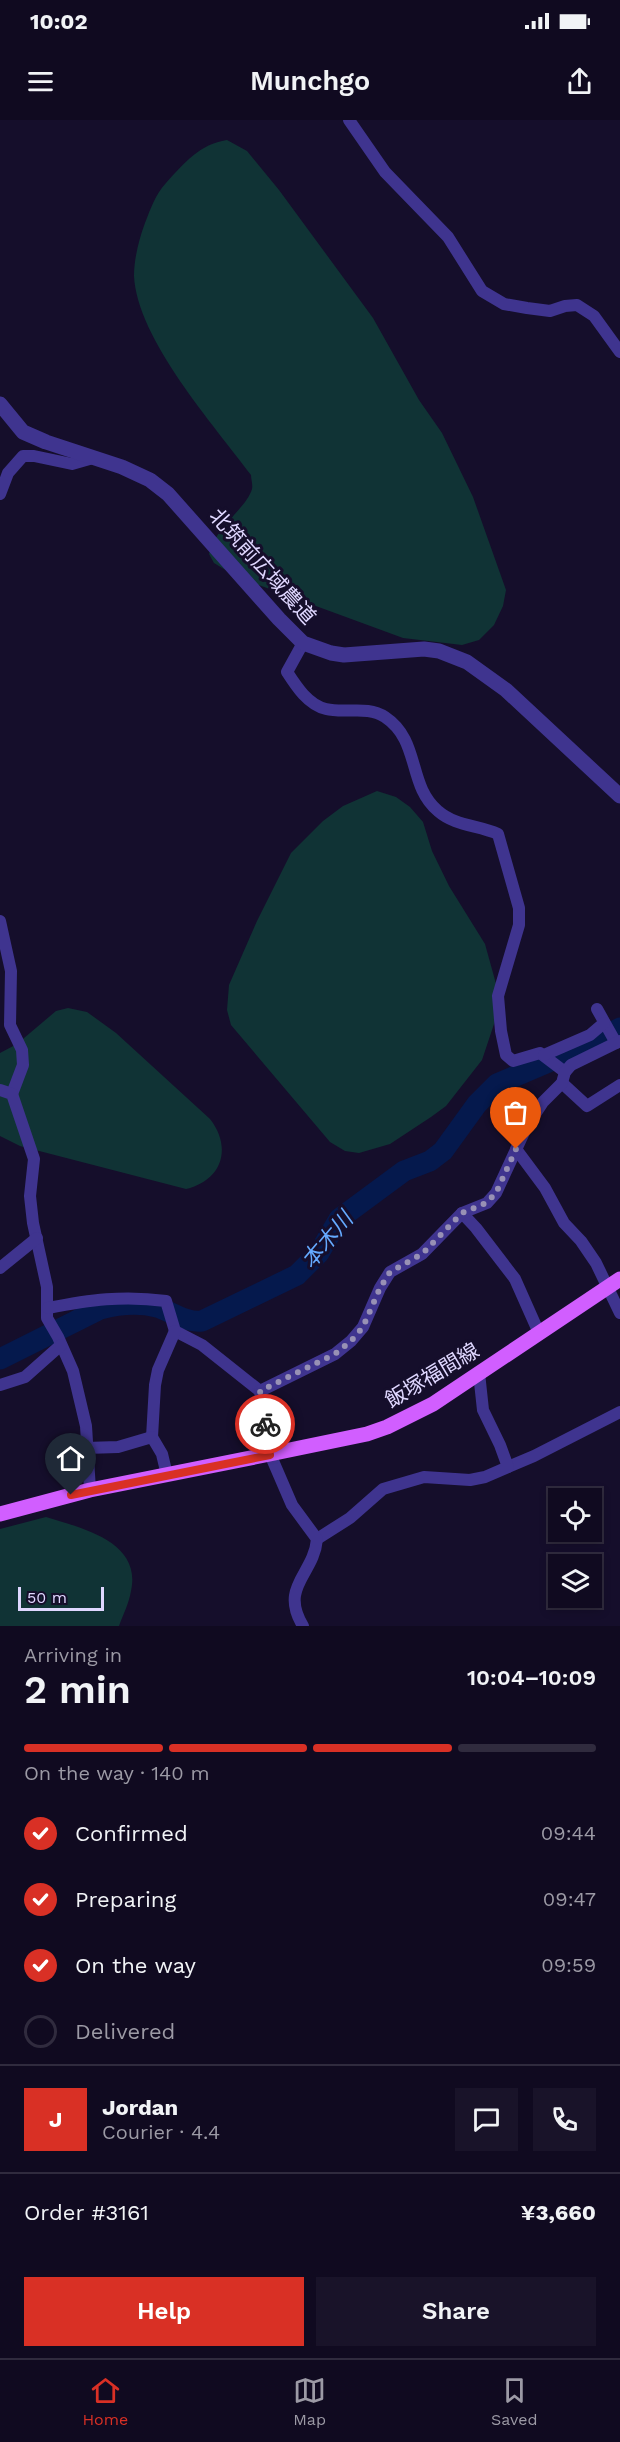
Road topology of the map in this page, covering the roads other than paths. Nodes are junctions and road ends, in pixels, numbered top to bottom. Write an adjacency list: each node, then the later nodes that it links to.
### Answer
1 (349, 120): 2 (street)
2 (620, 352)
3 (0, 404): 4 (street, 北筑前広域農道)
4 (93, 458): 5 (street); 6 (street, 北筑前広域農道)
5 (0, 494)
6 (303, 643): 7 (street, 北筑前広域農道); 12 (street)
7 (620, 796)
8 (0, 921): 15 (street)
9 (597, 1009): 10 (street)
10 (604, 1023): 11 (street); 12 (street)
11 (618, 1042): 13 (street)
12 (544, 1055): 13 (street)
13 (563, 1078): 14 (street); 16 (street)
14 (620, 1085)
15 (6, 1092): 18 (street)
16 (516, 1149): 17 (street); 20 (street)
17 (462, 1213): 24 (street); 28 (street)
18 (37, 1238): 19 (street); 21 (street)
19 (0, 1268)
20 (614, 1282): 22 (street); 24 (main road, 飯塚福間線)
21 (48, 1308): 23 (street); 25 (street)
22 (620, 1313)
23 (175, 1331): 28 (street); 30 (street)
24 (539, 1333): 26 (main road, 飯塚福間線)
25 (61, 1345): 27 (street); 31 (street)
26 (479, 1373): 32 (main road, 飯塚福間線); 33 (street)
27 (0, 1385)
28 (260, 1391): 32 (street)
29 (620, 1412): 33 (street)
30 (152, 1437): 31 (street); 34 (street)
31 (86, 1448): 35 (street)
32 (270, 1455): 34 (main road, 飯塚福間線); 37 (street)
33 (508, 1467): 37 (street)
34 (167, 1474): 35 (main road, 飯塚福間線)
35 (90, 1490): 36 (main road, 飯塚福間線)
36 (4, 1509)
37 (317, 1539): 38 (street)
38 (303, 1626)

